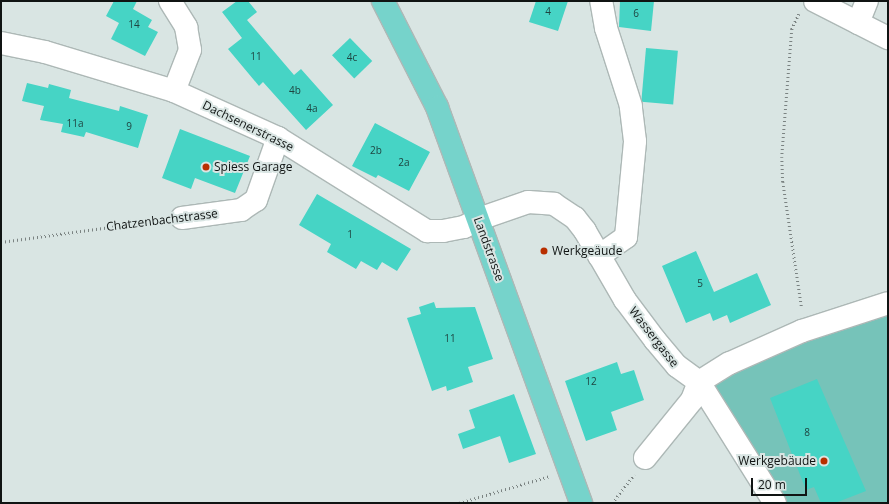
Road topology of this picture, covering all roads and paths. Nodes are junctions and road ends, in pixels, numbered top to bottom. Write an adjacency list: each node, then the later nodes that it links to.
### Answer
1 (170, 1): 9 (street)
2 (383, 1): 12 (main road, Landstrasse)
3 (601, 1): 14 (street)
4 (867, 1): 6 (street)
5 (809, 4): 6 (street); 16 (path)
6 (858, 23): 7 (street)
7 (888, 38)
8 (1, 43): 9 (street, Dachsenerstrasse)
9 (174, 92): 10 (street, Dachsenerstrasse)
10 (278, 138): 11 (street, Chatzenbachstrasse); 12 (street, Dachsenerstrasse)
11 (182, 218): 13 (path, Chatzenbachstrasse)
12 (479, 219): 14 (street, Wassergasse); 19 (main road, Landstrasse)
13 (1, 242)
14 (599, 256): 17 (street, Wassergasse)
15 (888, 302): 16 (street)
16 (806, 330): 17 (street)
17 (699, 382): 18 (street); 23 (street)
18 (645, 458): 22 (path)
19 (568, 471): 20 (path); 21 (main road, Landstrasse)
20 (459, 503)
21 (581, 503)
22 (612, 503)
23 (775, 503)

